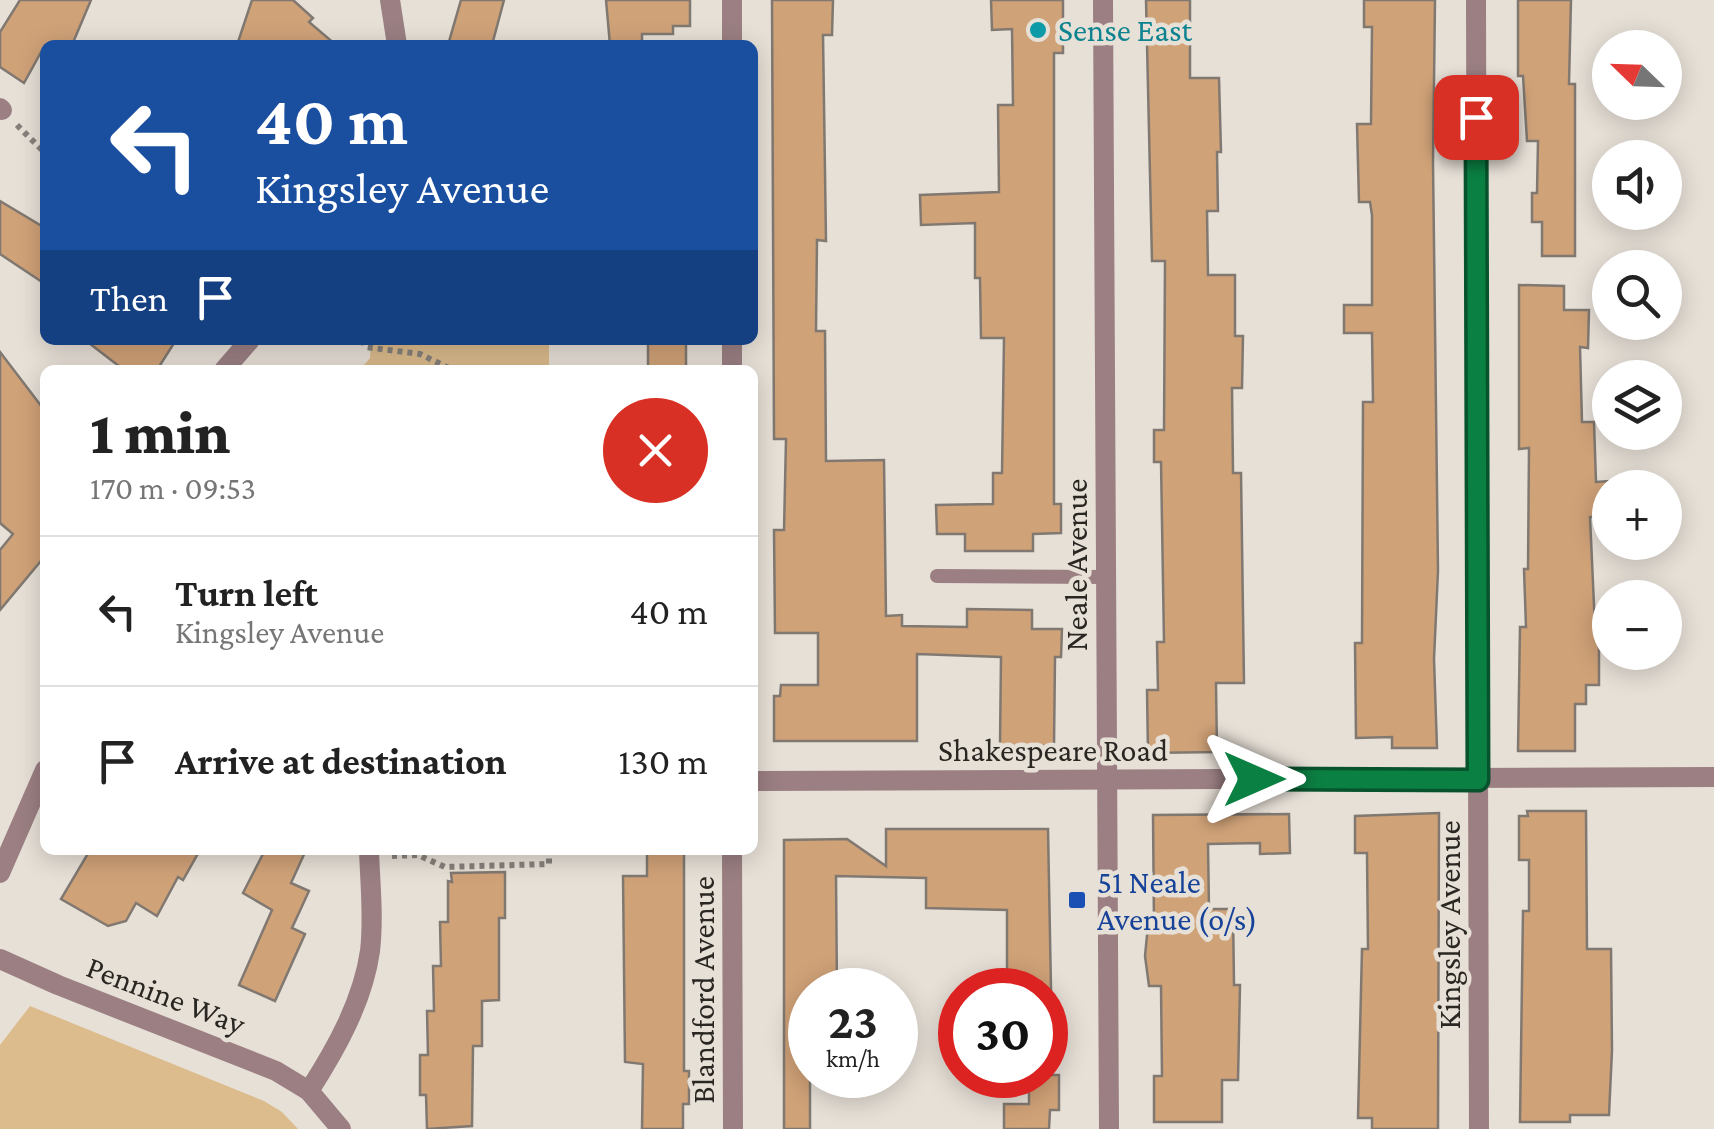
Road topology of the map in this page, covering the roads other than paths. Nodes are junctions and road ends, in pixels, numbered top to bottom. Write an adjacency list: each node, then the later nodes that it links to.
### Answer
1 (390, 0): 5 (street)
2 (732, 0): 6 (street)
3 (1104, 0): 10 (street, Neale Avenue)
4 (1476, 0): 13 (street, Kingsley Avenue)
5 (397, 40)
6 (732, 40)
7 (246, 345): 8 (street)
8 (228, 365)
9 (937, 576): 10 (lane)
10 (1106, 577): 12 (street, Neale Avenue)
11 (1714, 777): 13 (street, Shakespeare Road)
12 (1108, 779): 13 (street, Shakespeare Road); 15 (street, Shakespeare Road); 23 (street, Neale Avenue)
13 (1478, 780): 24 (street, Kingsley Avenue)
14 (40, 781): 18 (street)
15 (758, 781)
16 (369, 855): 20 (street)
17 (732, 855): 22 (street, Blandford Avenue)
18 (0, 873)
19 (0, 959): 20 (street, Pennine Way)
20 (308, 1091): 21 (street, Pennine Way)
21 (341, 1129)
22 (733, 1129)
23 (1109, 1129)
24 (1479, 1129)

